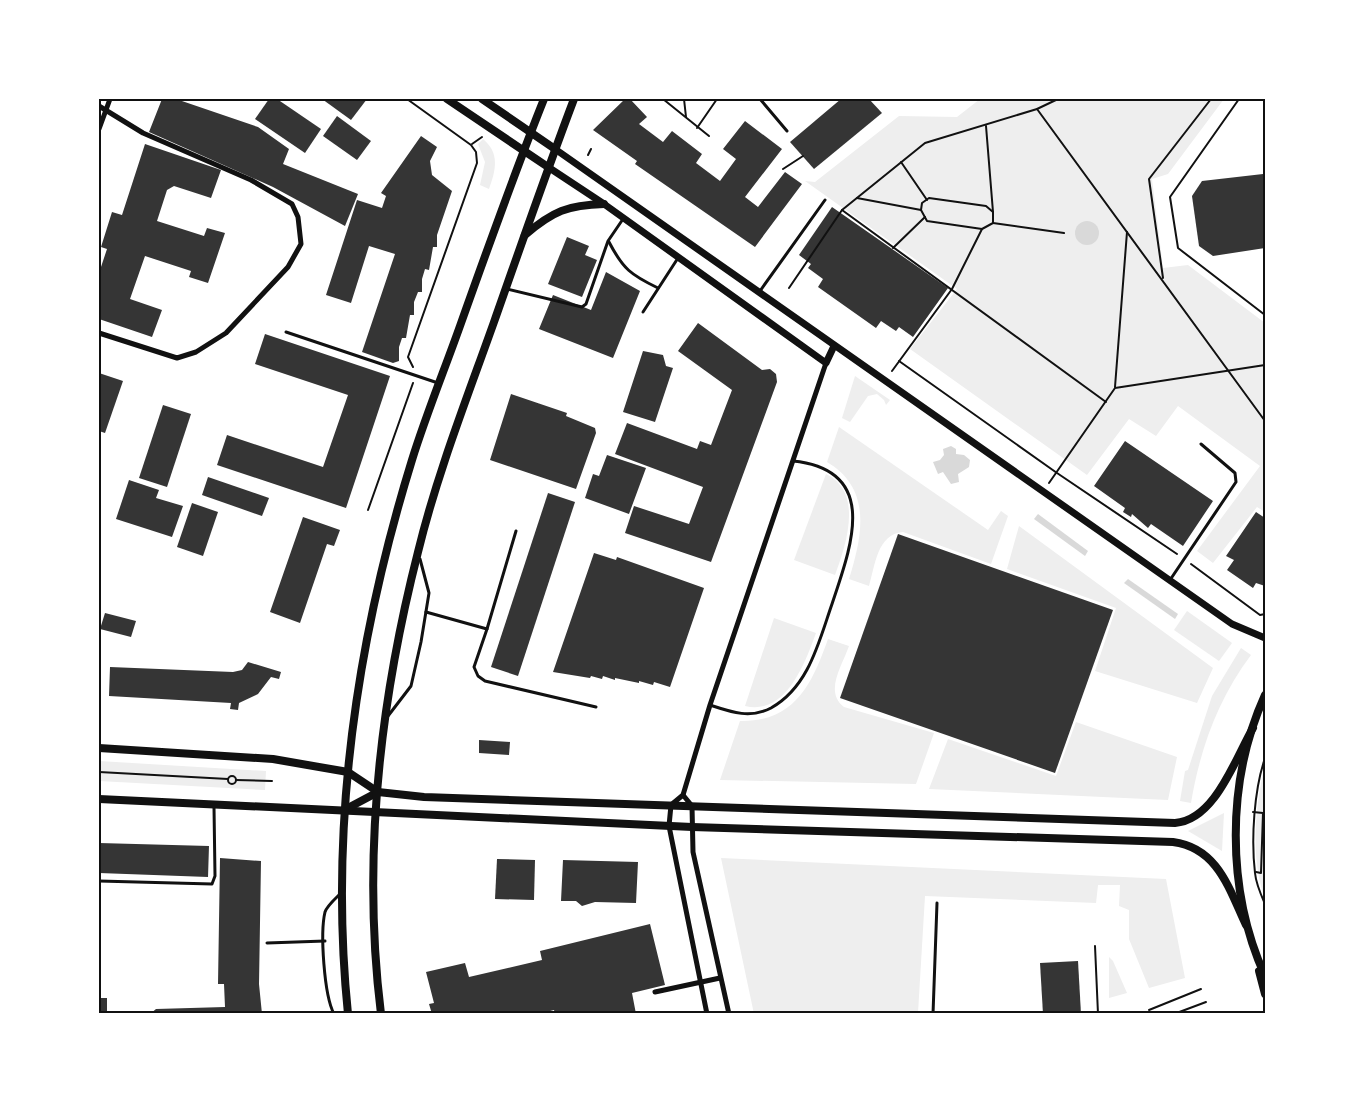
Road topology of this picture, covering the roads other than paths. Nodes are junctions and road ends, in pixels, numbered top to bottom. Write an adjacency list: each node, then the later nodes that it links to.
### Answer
1 (110, 99): 8 (street)
2 (447, 99): 13 (main road)
3 (482, 99): 11 (main road)
4 (544, 99): 11 (main road)
5 (574, 99): 12 (main road)
6 (760, 99): 10 (lane)
7 (99, 106): 8 (street)
8 (106, 108): 9 (street); 26 (street)
9 (99, 129)
10 (788, 132)
11 (530, 133): 12 (main road); 13 (main road)
12 (555, 149): 14 (main road); 23 (street)
13 (523, 151): 14 (main road); 29 (main road)
14 (548, 167): 16 (street); 18 (main road)
15 (825, 200): 23 (lane)
16 (604, 204): 17 (street); 18 (main road)
17 (624, 218): 19 (lane); 20 (street)
18 (525, 235): 22 (main road)
19 (608, 241): 21 (lane); 22 (lane)
20 (679, 257): 21 (lane); 28 (street)
21 (658, 288): 24 (lane)
22 (506, 289): 33 (main road)
23 (759, 293): 27 (street)
24 (643, 312)
25 (286, 332): 29 (lane)
26 (99, 333)
27 (834, 346): 28 (street); 34 (street)
28 (826, 363): 31 (street)
29 (440, 383): 44 (main road)
30 (1201, 444): 34 (lane)
31 (793, 461): 39 (street); 39 (lane)
32 (516, 531): 36 (lane)
33 (418, 552): 35 (lane); 41 (main road)
34 (1169, 581): 37 (street)
35 (426, 612): 36 (lane); 41 (lane)
36 (487, 629): 40 (lane)
37 (1265, 638)
38 (1265, 696): 42 (main road)
39 (710, 705): 46 (street)
40 (596, 707)
41 (386, 720): 45 (main road)
42 (1252, 728): 50 (main road); 58 (main road)
43 (99, 748): 44 (main road)
44 (348, 772): 45 (main road); 51 (main road)
45 (378, 792): 49 (main road); 51 (main road); 52 (main road)
46 (683, 795): 49 (street); 50 (street)
47 (99, 799): 48 (main road)
48 (214, 805): 51 (main road); 55 (lane)
49 (671, 806): 50 (main road); 53 (street)
50 (692, 806): 54 (street)
51 (345, 810): 52 (main road); 56 (main road)
52 (376, 811): 53 (main road); 69 (main road)
53 (669, 826): 54 (main road); 64 (street)
54 (692, 827): 58 (main road); 63 (street)
55 (99, 881)
56 (343, 891): 60 (lane); 68 (main road)
57 (937, 903): 72 (lane)
58 (1246, 925): 59 (main road)
59 (1250, 936): 62 (main road); 66 (main road)
60 (325, 941): 61 (lane); 67 (lane)
61 (267, 943)
62 (1265, 976)
63 (720, 978): 64 (street); 71 (street)
64 (699, 982): 65 (street); 70 (street)
65 (655, 992)
66 (1265, 994)
67 (334, 1014)
68 (348, 1014)
69 (381, 1014)
70 (707, 1014)
71 (729, 1014)
72 (933, 1014)

